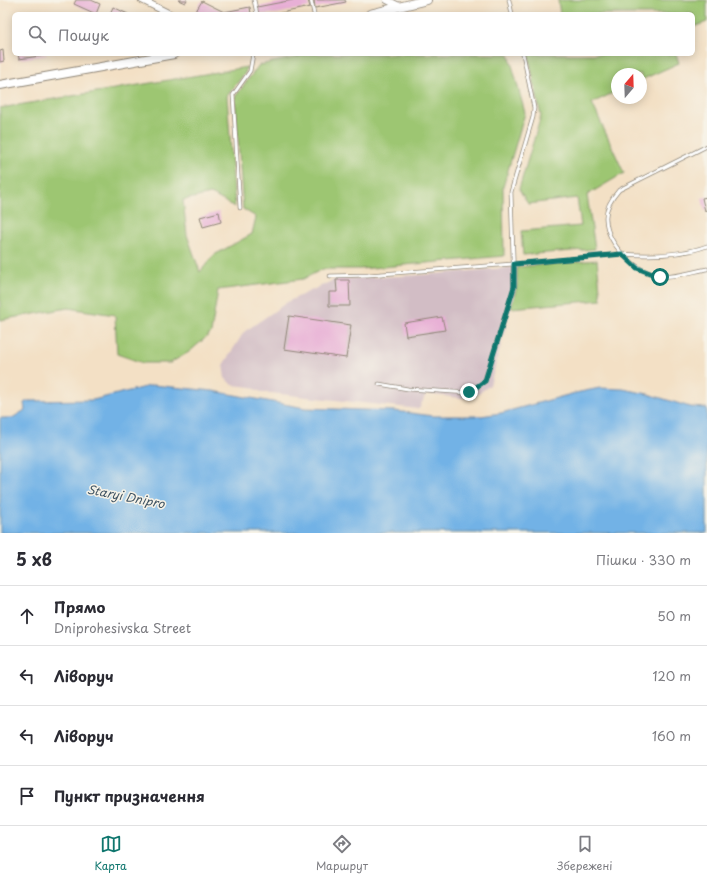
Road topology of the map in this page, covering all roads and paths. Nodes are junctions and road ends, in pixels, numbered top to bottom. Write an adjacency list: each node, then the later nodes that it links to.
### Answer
1 (142, 0): 9 (street)
2 (254, 0): 3 (lane); 10 (lane)
3 (259, 0)
4 (311, 0): 11 (lane)
5 (387, 0): 8 (street)
6 (427, 0): 8 (street)
7 (509, 0): 13 (lane)
8 (401, 7): 12 (street)
9 (166, 12)
10 (256, 12)
11 (314, 12)
12 (379, 12)
13 (512, 12)
14 (163, 56): 17 (street)
15 (252, 56): 19 (lane)
16 (523, 56): 22 (lane)
17 (0, 85)
18 (707, 146): 21 (lane)
19 (240, 208)
20 (707, 246): 21 (lane)
21 (622, 254): 22 (lane); 23 (lane)
22 (514, 264): 24 (lane); 25 (lane)
23 (707, 269)
24 (330, 276)
25 (379, 384)

